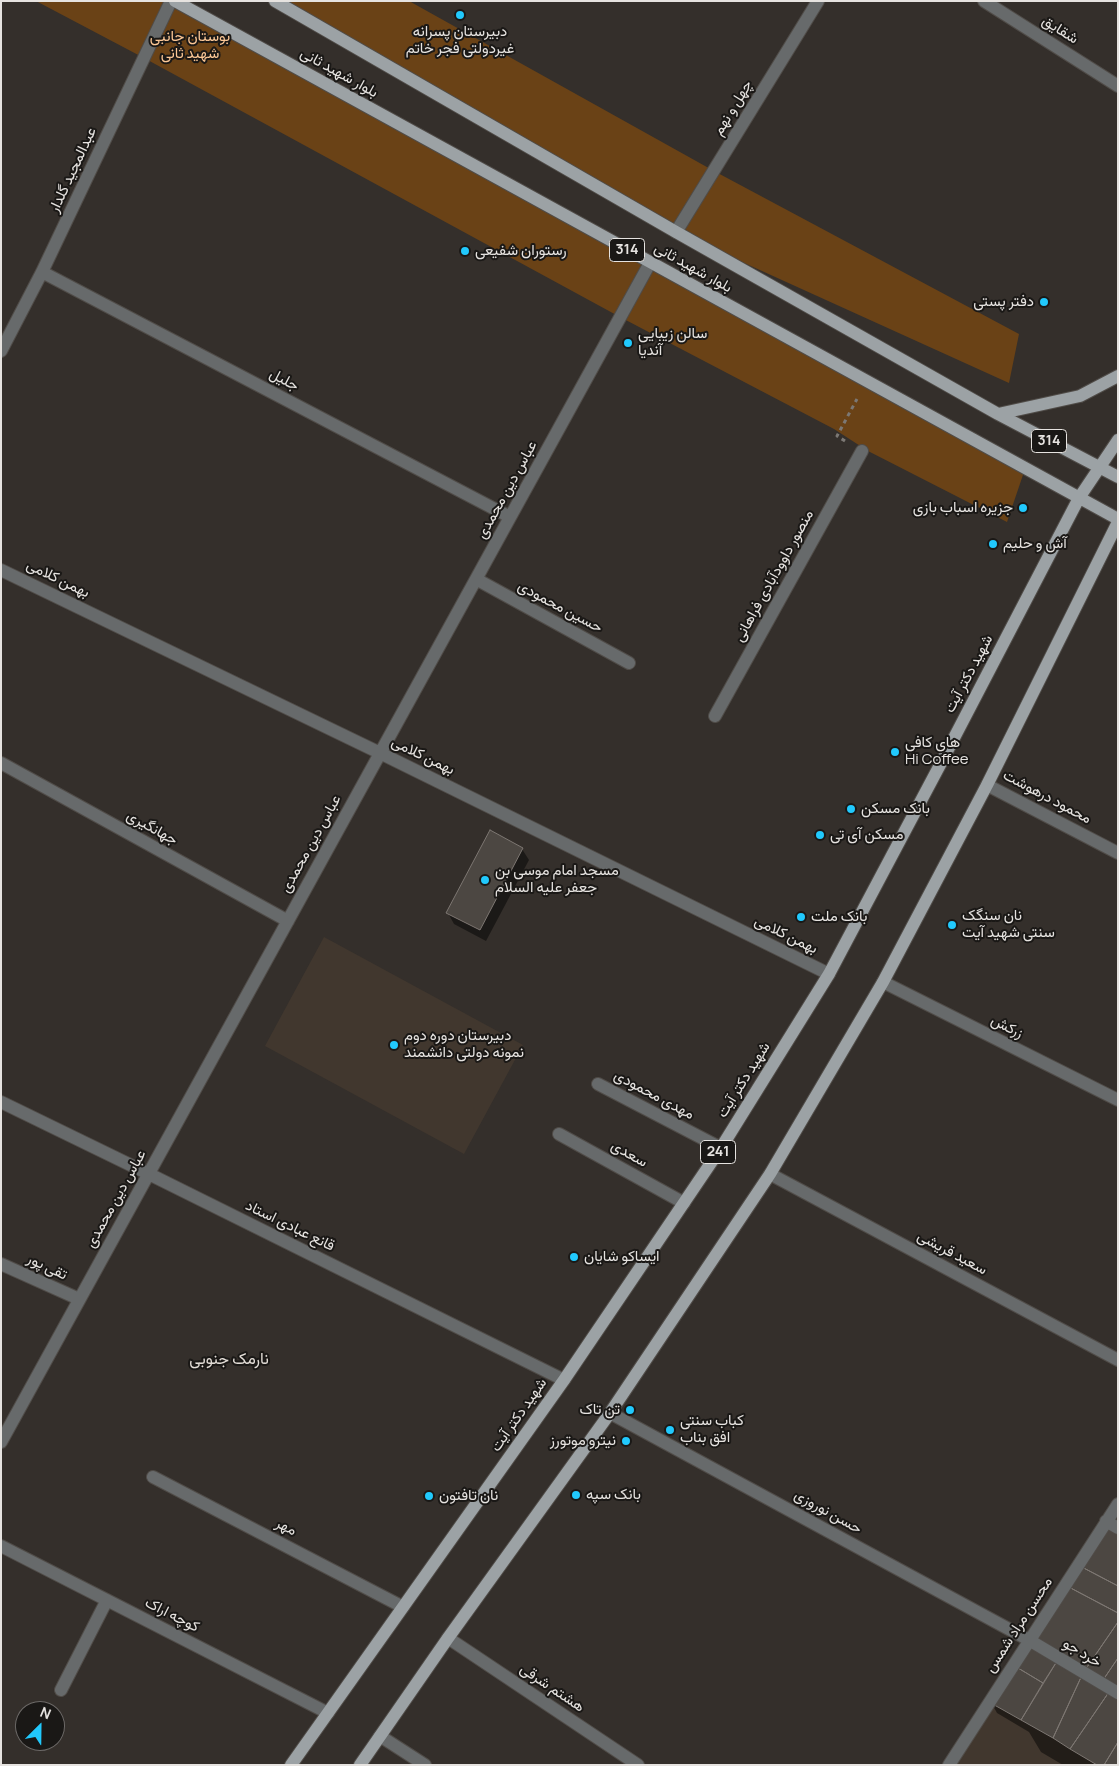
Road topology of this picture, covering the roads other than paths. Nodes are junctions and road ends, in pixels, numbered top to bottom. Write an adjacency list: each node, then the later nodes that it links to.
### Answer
1 (171, 1): 9 (street, عبدالمجید گلدار)
2 (175, 1): 8 (main road, بلوار شهید ثانی / 314)
3 (274, 1): 7 (main road, بلوار شهید ثانی / 314)
4 (818, 1): 7 (street, چهل و نهم)
5 (984, 1): 6 (street, شقایق)
6 (1118, 86)
7 (676, 232): 13 (main road, بلوار شهید ثانی / 314)
8 (650, 263): 18 (main road, بلوار شهید ثانی / 314); 19 (street, عباس دین محمدی)
9 (42, 272): 10 (street, عبدالمجید گلدار); 19 (street, جلیل)
10 (6, 329): 11 (street, عبدالمجید گلدار)
11 (1, 351)
12 (1118, 376): 13 (main road)
13 (998, 414): 16 (main road, بلوار شهید ثانی / 314)
14 (1118, 440): 16 (main road, 241)
15 (862, 451): 24 (street, منصور داوودآبادی فراهانی)
16 (1100, 468): 17 (main road, بلوار شهید ثانی / 314); 18 (main road, 241)
17 (1118, 477)
18 (1079, 498): 20 (main road, بلوار شهید ثانی / 314); 30 (main road, شهید دکتر آیت / 241)
19 (510, 517): 22 (street, عباس دین محمدی)
20 (1118, 520): 27 (main road)
21 (1, 570): 25 (street, بهمن کلامی)
22 (476, 580): 23 (street, حسین محمودی); 25 (street, عباس دین محمدی)
23 (629, 663)
24 (715, 716)
25 (380, 753): 29 (street, عباس دین محمدی); 30 (street, بهمن کلامی)
26 (1, 763): 29 (street, جهانگیری)
27 (987, 785): 28 (street, محمود درهوشت); 31 (main road)
28 (1118, 853)
29 (288, 921): 37 (street, عباس دین محمدی)
30 (828, 974): 36 (main road, شهید دکتر آیت / 241)
31 (883, 982): 33 (street, زرکش); 38 (main road)
32 (598, 1084): 36 (street, مهدی محمودی)
33 (1118, 1100)
34 (1, 1102): 37 (street, قانع عبادی استاد)
35 (559, 1134): 39 (street, سعدی)
36 (721, 1148): 39 (main road, شهید دکتر آیت / 241)
37 (149, 1174): 41 (street, عباس دین محمدی); 43 (street, قانع عبادی استاد)
38 (770, 1174): 42 (street, سعید قریشی); 44 (main road)
39 (684, 1203): 43 (main road, شهید دکتر آیت / 241)
40 (1, 1264): 41 (street, تقی پور)
41 (79, 1300): 45 (street, عباس دین محمدی)
42 (1118, 1360)
43 (564, 1380): 53 (main road, شهید دکتر آیت / 241)
44 (610, 1413): 54 (main road); 55 (street, حسن نوروزی)
45 (6, 1423): 46 (street, عباس دین محمدی)
46 (1, 1442)
47 (153, 1477): 53 (street, مهر)
48 (1118, 1504): 49 (street, محسن مراد شمس)
49 (1106, 1521): 50 (street); 55 (street, محسن مراد شمس)
50 (1118, 1528)
51 (1, 1546): 52 (street, کوچه اراک)
52 (106, 1600): 56 (street); 58 (street, کوچه اراک)
53 (403, 1607): 58 (main road, شهید دکتر آیت / 241)
54 (448, 1638): 59 (main road); 63 (street, هشتم شرقی)
55 (1029, 1640): 57 (street, خرد جو); 64 (street, محسن مراد شمس)
56 (61, 1690)
57 (1118, 1694)
58 (328, 1713): 60 (main road, شهید دکتر آیت / 241)
59 (380, 1736): 61 (main road); 62 (street)
60 (291, 1765)
61 (360, 1765)
62 (425, 1765)
63 (638, 1765)
64 (948, 1765)

